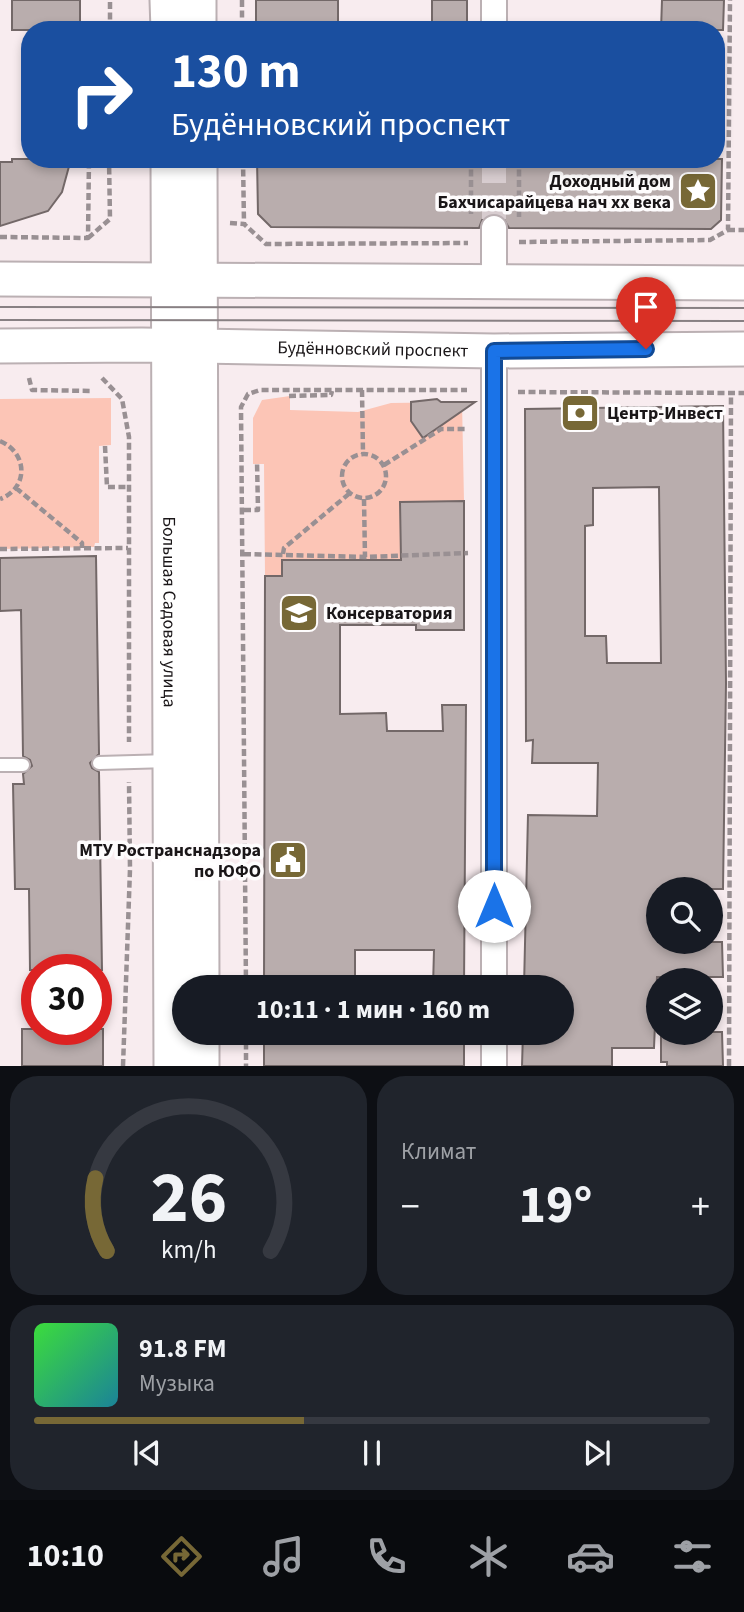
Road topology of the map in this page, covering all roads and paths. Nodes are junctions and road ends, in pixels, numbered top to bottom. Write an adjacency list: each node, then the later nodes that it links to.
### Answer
1 (110, 0): 7 (path)
2 (167, 0): 8 (main road)
3 (199, 0): 9 (main road)
4 (242, 0): 10 (path)
5 (494, 0): 11 (street)
6 (730, 0): 20 (path)
7 (110, 21)
8 (167, 21)
9 (200, 21)
10 (242, 21)
11 (494, 21)
12 (89, 168): 24 (path)
13 (109, 168): 24 (path)
14 (170, 168): 26 (main road, Большая Садовая улица)
15 (199, 168): 26 (main road, Большая Садовая улица)
16 (243, 168): 22 (path)
17 (473, 168): 22 (path)
18 (519, 168): 19 (path)
19 (519, 228)
20 (728, 230): 21 (path); 22 (path)
21 (744, 230)
22 (486, 233): 27 (street)
23 (0, 237): 24 (path)
24 (88, 238)
25 (0, 279): 26 (main road)
26 (185, 279): 27 (main road); 30 (main road, Большая Садовая улица)
27 (494, 283): 28 (main road)
28 (744, 283)
29 (0, 346): 30 (main road, Будённовский проспект)
30 (186, 346): 32 (main road, Будённовский проспект); 60 (main road, Большая Садовая улица); 64 (main road, Большая Садовая улица)
31 (744, 349): 32 (main road, Будённовский проспект)
32 (494, 351): 38 (street)
33 (41, 378): 36 (path)
34 (91, 378): 44 (path)
35 (362, 390): 37 (path); 38 (path); 45 (path)
36 (92, 391)
37 (332, 391): 41 (path); 52 (path)
38 (494, 392): 39 (path); 66 (street)
39 (731, 393): 40 (path); 74 (path)
40 (744, 393)
41 (289, 396)
42 (469, 429): 47 (path)
43 (0, 442): 48 (path)
44 (105, 446)
45 (363, 454): 47 (path); 49 (path)
46 (257, 461): 52 (path)
47 (384, 465): 51 (path)
48 (16, 488): 50 (path); 53 (path)
49 (350, 493): 51 (path); 58 (path)
50 (0, 499)
51 (364, 499): 59 (path)
52 (244, 510): 57 (path)
53 (82, 548): 54 (path); 55 (path)
54 (128, 548)
55 (0, 549)
56 (469, 553): 59 (path)
57 (244, 554): 58 (path); 65 (path)
58 (284, 554): 59 (path)
59 (366, 557)
60 (170, 761): 61 (lane); 70 (main road, Большая Садовая улица)
61 (99, 763)
62 (0, 765): 63 (lane)
63 (23, 765)
64 (202, 975)
65 (246, 975)
66 (494, 975)
67 (202, 1045): 71 (main road)
68 (246, 1045): 72 (path)
69 (494, 1045): 73 (street)
70 (171, 1066)
71 (202, 1066)
72 (246, 1066)
73 (494, 1066)
74 (729, 1066)

